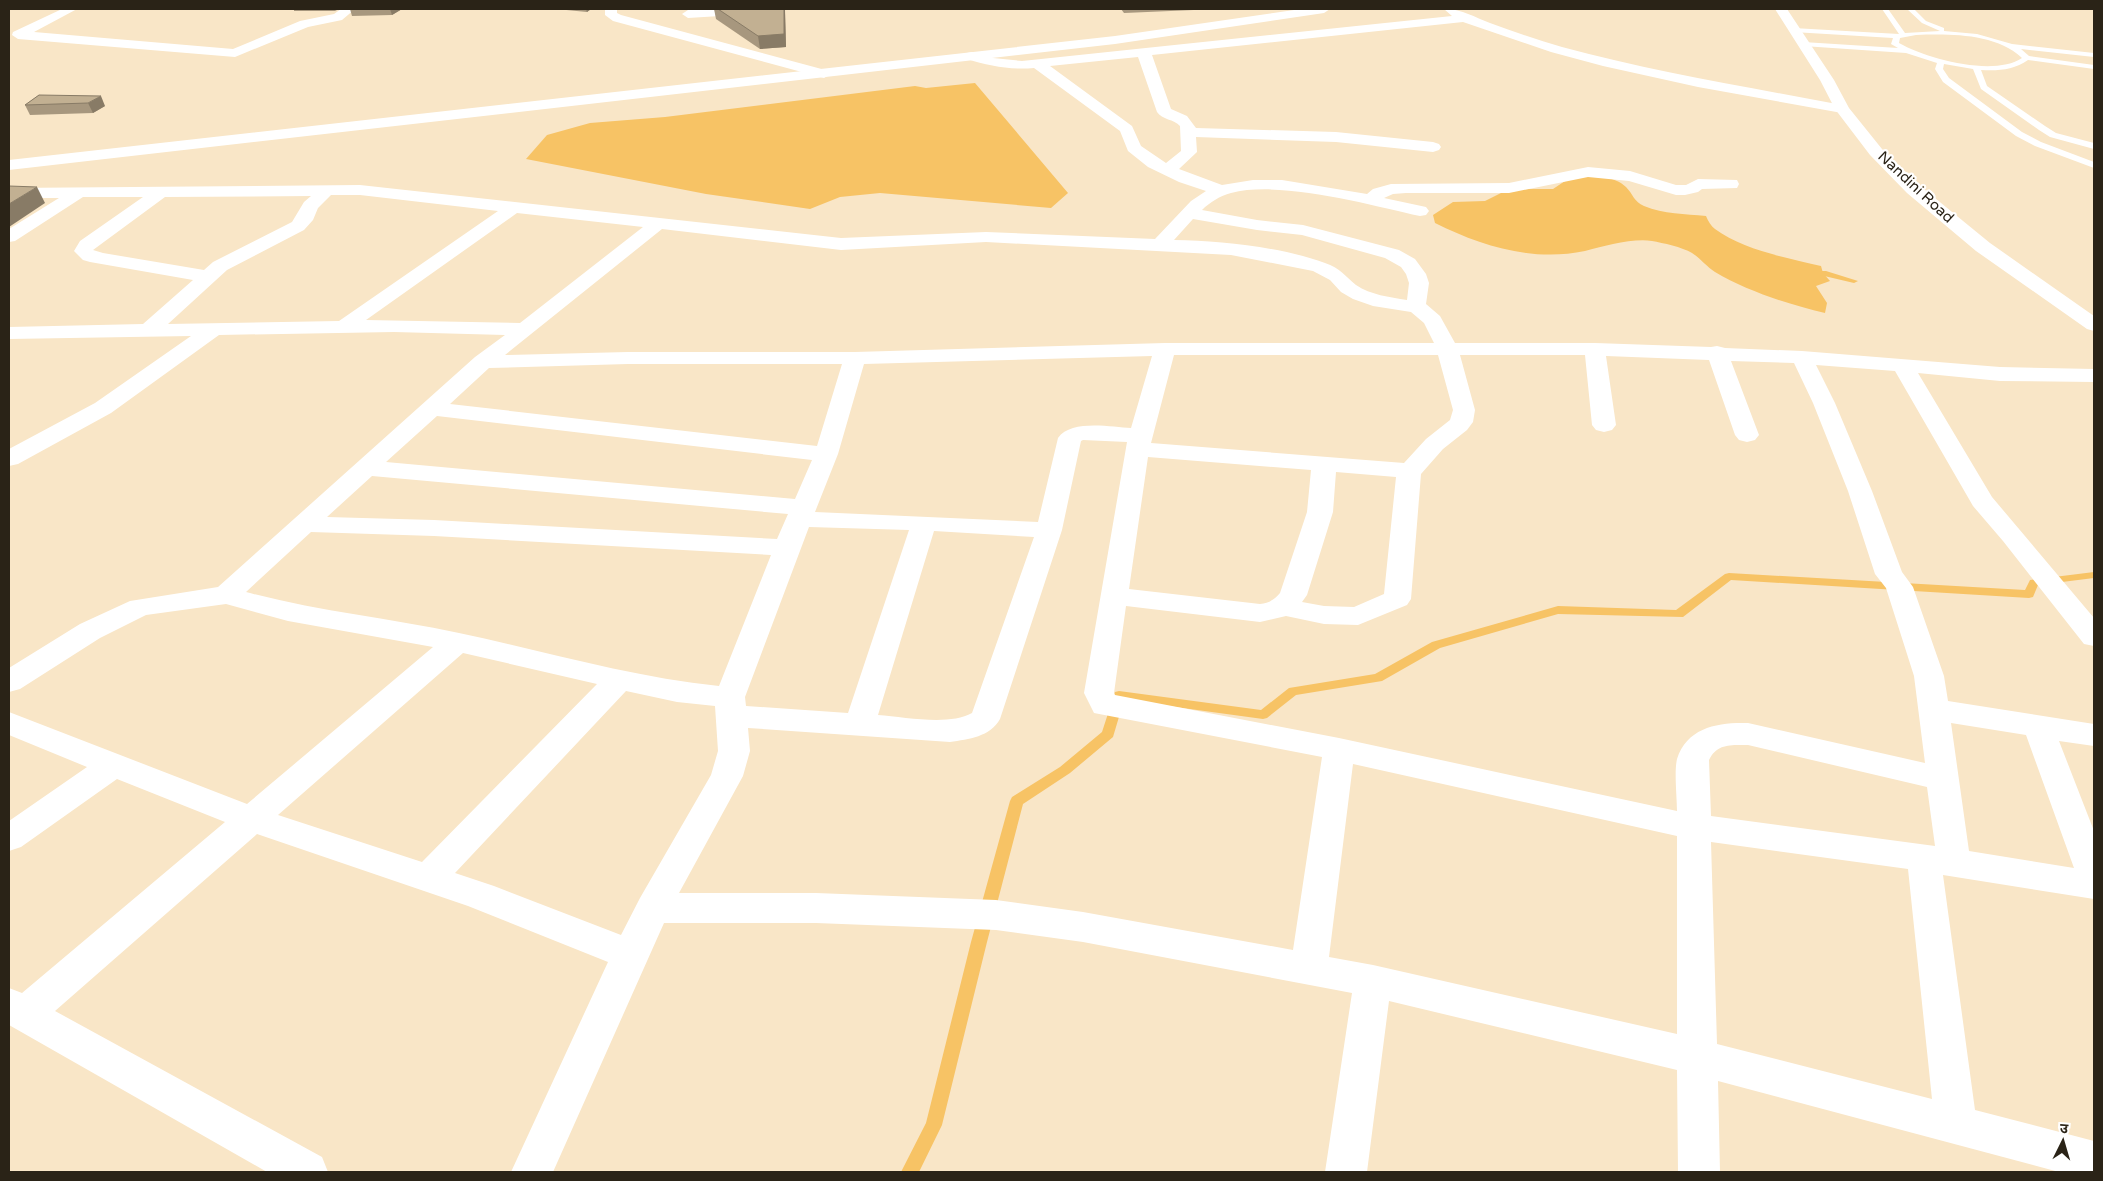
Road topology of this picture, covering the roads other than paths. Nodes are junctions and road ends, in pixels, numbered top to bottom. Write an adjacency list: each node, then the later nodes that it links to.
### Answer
1 (71, 9): 13 (street)
2 (349, 9): 13 (street)
3 (611, 9): 12 (street)
4 (766, 9): 10 (street)
5 (1324, 9): 21 (street)
6 (1450, 9): 11 (street)
7 (1781, 9): 16 (street, Nandini Road)
8 (1885, 9): 15 (lane)
9 (1910, 9): 14 (lane)
10 (691, 12): 12 (street)
11 (1464, 18): 19 (street); 28 (street)
12 (667, 32): 27 (street)
13 (17, 33)
14 (1954, 34): 15 (lane); 17 (lane)
15 (1900, 35): 16 (lane); 18 (lane)
16 (1798, 37): 18 (lane); 28 (street, Nandini Road)
17 (2010, 46): 20 (lane); 22 (lane)
18 (1903, 51): 23 (lane)
19 (1144, 54): 24 (street); 29 (street)
20 (2094, 55)
21 (972, 56): 24 (street); 27 (street)
22 (2027, 58): 25 (lane); 26 (lane)
23 (1941, 62): 25 (lane); 33 (lane)
24 (1038, 64): 34 (street)
25 (1976, 67): 30 (lane)
26 (2094, 68)
27 (824, 74): 32 (street)
28 (1842, 109): 50 (street, Nandini Road)
29 (1189, 132): 31 (street); 34 (street)
30 (2094, 146)
31 (1433, 147)
32 (9, 165)
33 (2094, 165)
34 (1166, 170): 37 (street)
35 (1731, 184): 41 (street)
36 (327, 190): 38 (street); 42 (street); 48 (street)
37 (1220, 190): 41 (street); 44 (street)
38 (161, 192): 40 (street); 48 (street)
39 (9, 193): 40 (street)
40 (78, 193): 46 (street)
41 (1369, 200): 43 (street)
42 (513, 208): 45 (street); 51 (street)
43 (1420, 211)
44 (1190, 213): 47 (street); 49 (street)
45 (658, 224): 47 (street); 54 (street)
46 (9, 237)
47 (1160, 244): 49 (street)
48 (209, 276): 53 (street)
49 (1416, 307): 56 (street)
50 (2094, 324)
51 (345, 326): 52 (street); 54 (street)
52 (216, 328): 53 (street); 70 (street)
53 (150, 329): 55 (street)
54 (525, 329): 62 (street)
55 (9, 333)
56 (1447, 348): 57 (street); 58 (street); 73 (street)
57 (1595, 349): 59 (street); 66 (street)
58 (1165, 350): 61 (street); 68 (street)
59 (1717, 352): 60 (street); 67 (street)
60 (1802, 357): 63 (street); 87 (street)
61 (855, 358): 62 (street); 69 (street)
62 (483, 362): 65 (street)
63 (1903, 366): 64 (street); 82 (street)
64 (2094, 376)
65 (432, 409): 69 (street); 72 (street)
66 (1604, 425)
67 (1746, 435)
68 (1139, 442): 71 (street); 77 (street); 80 (street)
69 (826, 454): 74 (street)
70 (9, 460)
71 (1324, 464): 73 (street); 81 (street)
72 (367, 468): 74 (street); 76 (street)
73 (1409, 471): 81 (street)
74 (802, 513): 75 (street); 78 (street)
75 (924, 523): 77 (street); 89 (street)
76 (304, 524): 78 (street); 79 (street)
77 (1049, 530): 89 (street)
78 (788, 548): 86 (street)
79 (226, 595): 83 (street); 85 (street)
80 (1114, 596): 81 (street); 92 (street)
81 (1284, 607)
82 (2094, 636)
83 (457, 642): 84 (street); 95 (street)
84 (620, 679): 86 (street); 100 (street)
85 (9, 682)
86 (731, 707): 89 (street); 102 (street)
87 (1934, 710): 90 (street); 94 (street)
88 (9, 723): 93 (street)
89 (860, 725)
90 (2038, 726): 91 (street); 99 (street)
91 (2094, 735)
92 (1339, 749): 96 (street); 104 (street)
93 (114, 764): 95 (street); 97 (street)
94 (1943, 779): 96 (street); 98 (street)
95 (251, 819): 100 (street); 106 (street)
96 (1694, 827): 98 (street); 107 (street)
97 (9, 838)
98 (1939, 861): 101 (street); 108 (street)
99 (2094, 876)
100 (428, 878): 103 (street)
101 (2094, 885)
102 (653, 908): 103 (street); 104 (street)
103 (630, 955): 111 (street)
104 (1308, 969): 105 (street)
105 (1373, 981): 107 (street); 112 (street)
106 (18, 1009): 110 (street)
107 (1697, 1057): 108 (street); 113 (street)
108 (1956, 1126): 109 (street)
109 (2077, 1163)
110 (307, 1172)
111 (532, 1172)
112 (1346, 1172)
113 (1699, 1172)

